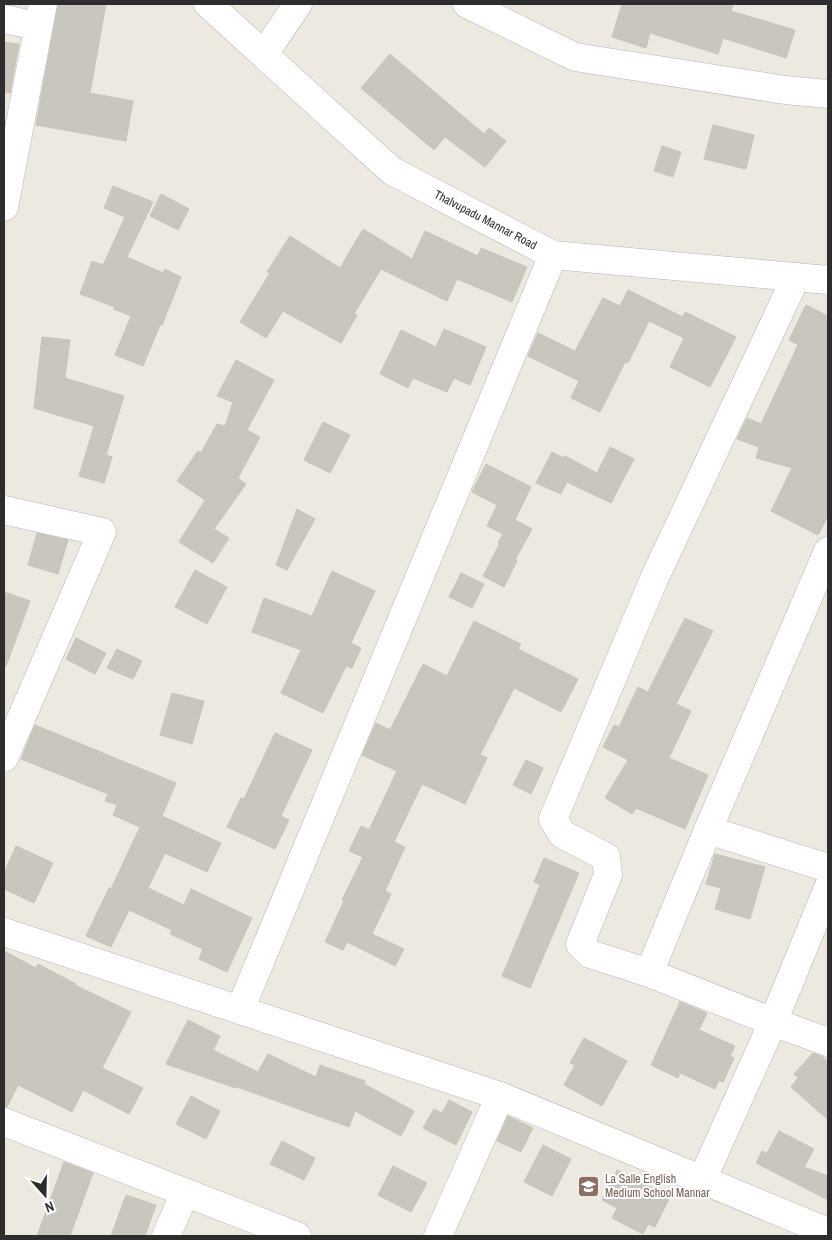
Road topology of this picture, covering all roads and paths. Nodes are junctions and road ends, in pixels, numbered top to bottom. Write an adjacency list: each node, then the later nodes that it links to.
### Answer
1 (208, 4): 6 (street, Thalvupadu Mannar Road)
2 (298, 4): 6 (street)
3 (467, 4): 7 (street)
4 (40, 15): 5 (street); 8 (street)
5 (4, 19)
6 (264, 54): 9 (street, Thalvupadu Mannar Road)
7 (828, 94)
8 (4, 207)
9 (553, 255): 10 (street, Thalvupadu Mannar Road); 20 (street)
10 (796, 277): 11 (street, Thalvupadu Mannar Road); 19 (street)
11 (828, 280)
12 (4, 510): 14 (street)
13 (828, 551): 15 (street)
14 (6, 745)
15 (708, 830): 16 (street); 19 (street)
16 (828, 868)
17 (828, 888): 21 (street)
18 (4, 932): 20 (street)
19 (649, 973): 21 (street)
20 (240, 1010): 23 (street)
21 (773, 1022): 22 (street); 25 (street)
22 (828, 1042)
23 (500, 1096): 25 (street); 30 (street)
24 (4, 1122): 26 (street)
25 (702, 1180): 27 (street)
26 (186, 1193): 28 (street); 29 (street)
27 (828, 1232)
28 (166, 1236)
29 (297, 1236)
30 (438, 1236)

